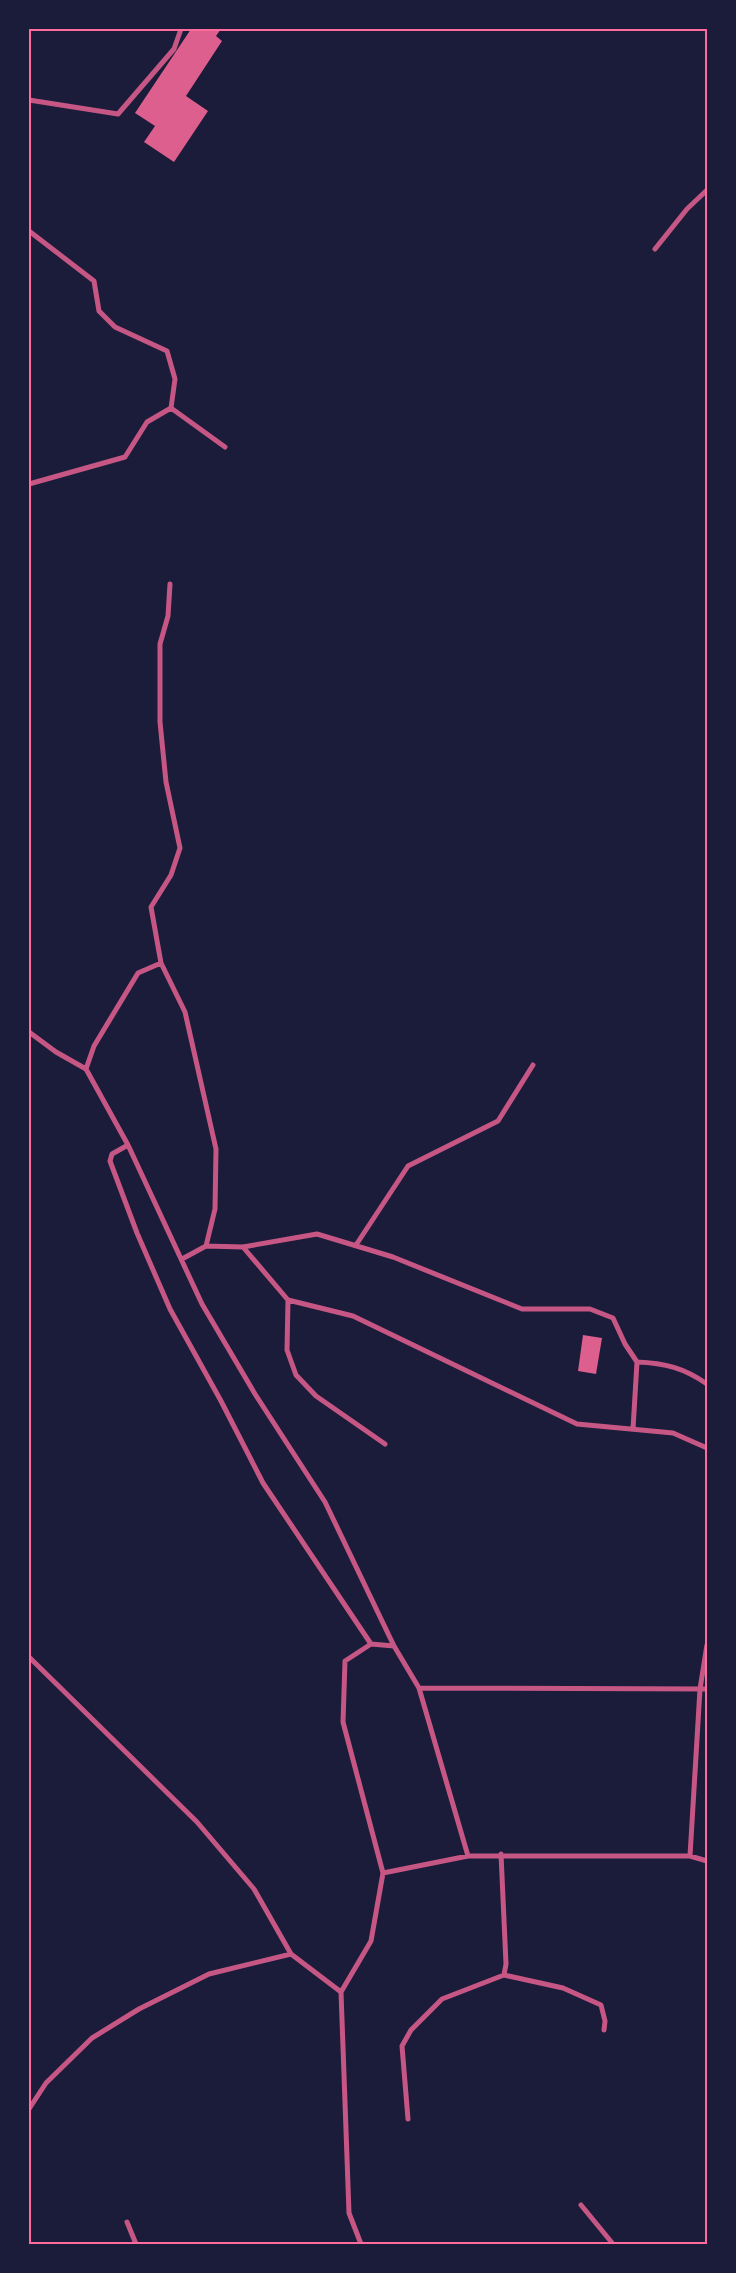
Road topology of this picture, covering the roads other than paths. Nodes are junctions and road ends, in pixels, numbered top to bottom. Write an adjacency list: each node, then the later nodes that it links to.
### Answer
1 (181, 29): 2 (street)
2 (29, 100)
3 (707, 190): 5 (street)
4 (29, 231): 6 (street)
5 (655, 249)
6 (171, 408): 7 (street); 8 (street)
7 (225, 446)
8 (29, 484)
9 (170, 584): 10 (street)
10 (161, 963): 13 (street); 16 (street)
11 (29, 1032): 13 (street)
12 (534, 1065): 15 (street)
13 (86, 1069): 14 (street)
14 (128, 1145): 18 (street); 25 (street)
15 (356, 1245): 17 (street); 20 (street)
16 (206, 1246): 17 (street); 18 (street)
17 (243, 1247): 19 (street)
18 (182, 1259): 27 (street)
19 (288, 1300): 22 (street); 23 (street)
20 (637, 1362): 21 (street); 22 (street)
21 (707, 1384)
22 (633, 1429): 24 (street)
23 (385, 1444)
24 (707, 1448)
25 (371, 1644): 27 (street); 36 (street)
26 (707, 1645): 30 (street)
27 (394, 1646): 29 (street)
28 (29, 1657): 37 (street)
29 (419, 1688): 30 (street); 33 (street)
30 (700, 1689): 31 (street); 34 (street)
31 (707, 1690)
32 (501, 1854): 33 (street); 34 (street); 38 (street)
33 (468, 1856): 36 (street)
34 (690, 1856): 35 (street)
35 (707, 1860)
36 (383, 1873): 39 (street)
37 (291, 1954): 39 (street); 41 (street)
38 (504, 1975): 40 (street); 42 (street)
39 (341, 1992): 46 (street)
40 (604, 2030)
41 (29, 2109)
42 (408, 2118)
43 (582, 2205): 47 (street)
44 (127, 2222): 45 (street)
45 (136, 2244)
46 (361, 2244)
47 (613, 2244)

